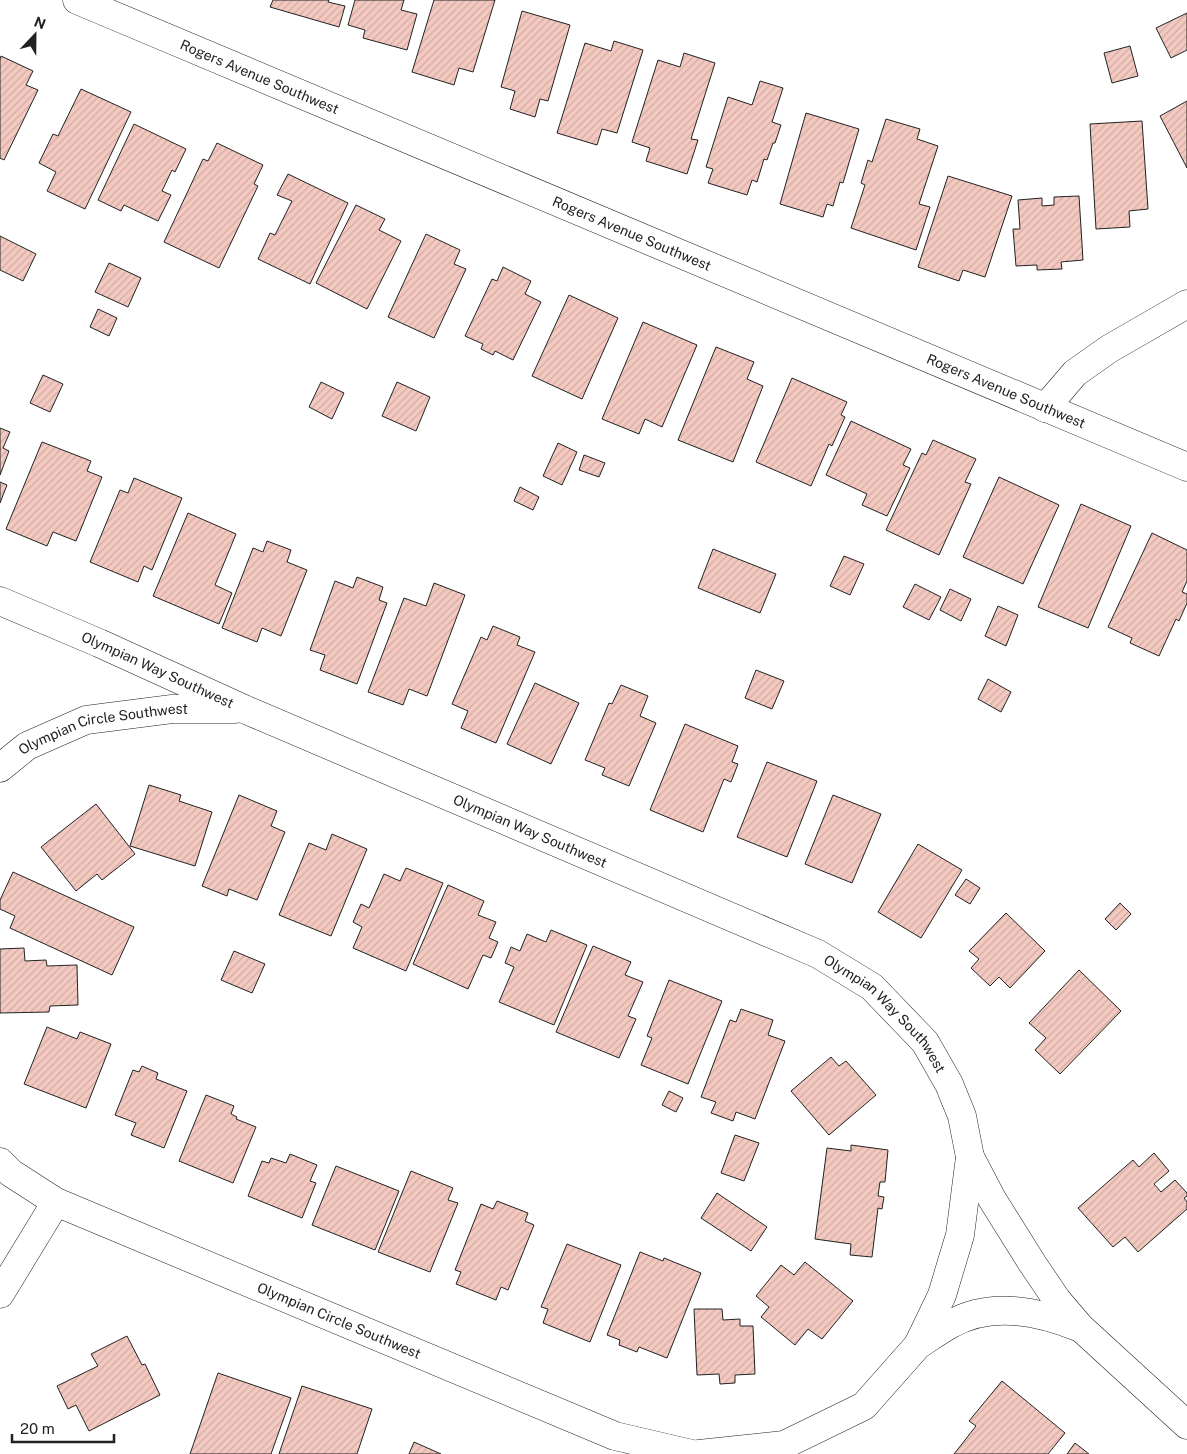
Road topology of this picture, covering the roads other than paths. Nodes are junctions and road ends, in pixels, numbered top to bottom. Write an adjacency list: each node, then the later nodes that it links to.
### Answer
1 (78, 0): 2 (street, Rogers Avenue Southwest)
2 (135, 11): 4 (street, Rogers Avenue Southwest)
3 (1187, 304): 4 (street)
4 (1045, 408): 5 (street, Rogers Avenue Southwest)
5 (1187, 467)
6 (0, 601): 7 (street, Olympian Way Southwest)
7 (244, 710): 8 (street, Olympian Circle Southwest); 9 (street, Olympian Way Southwest)
8 (0, 768)
9 (970, 1157): 13 (street, Olympian Way Southwest); 14 (street, Olympian Way Southwest)
10 (0, 1162): 11 (street, Olympian Circle Southwest)
11 (56, 1202): 12 (street); 16 (street, Olympian Circle Southwest)
12 (0, 1294)
13 (1080, 1327): 14 (street, Olympian Way Southwest); 15 (street, Olympian Way Southwest)
14 (918, 1346): 17 (street)
15 (1187, 1425)
16 (692, 1454)
17 (699, 1454)

